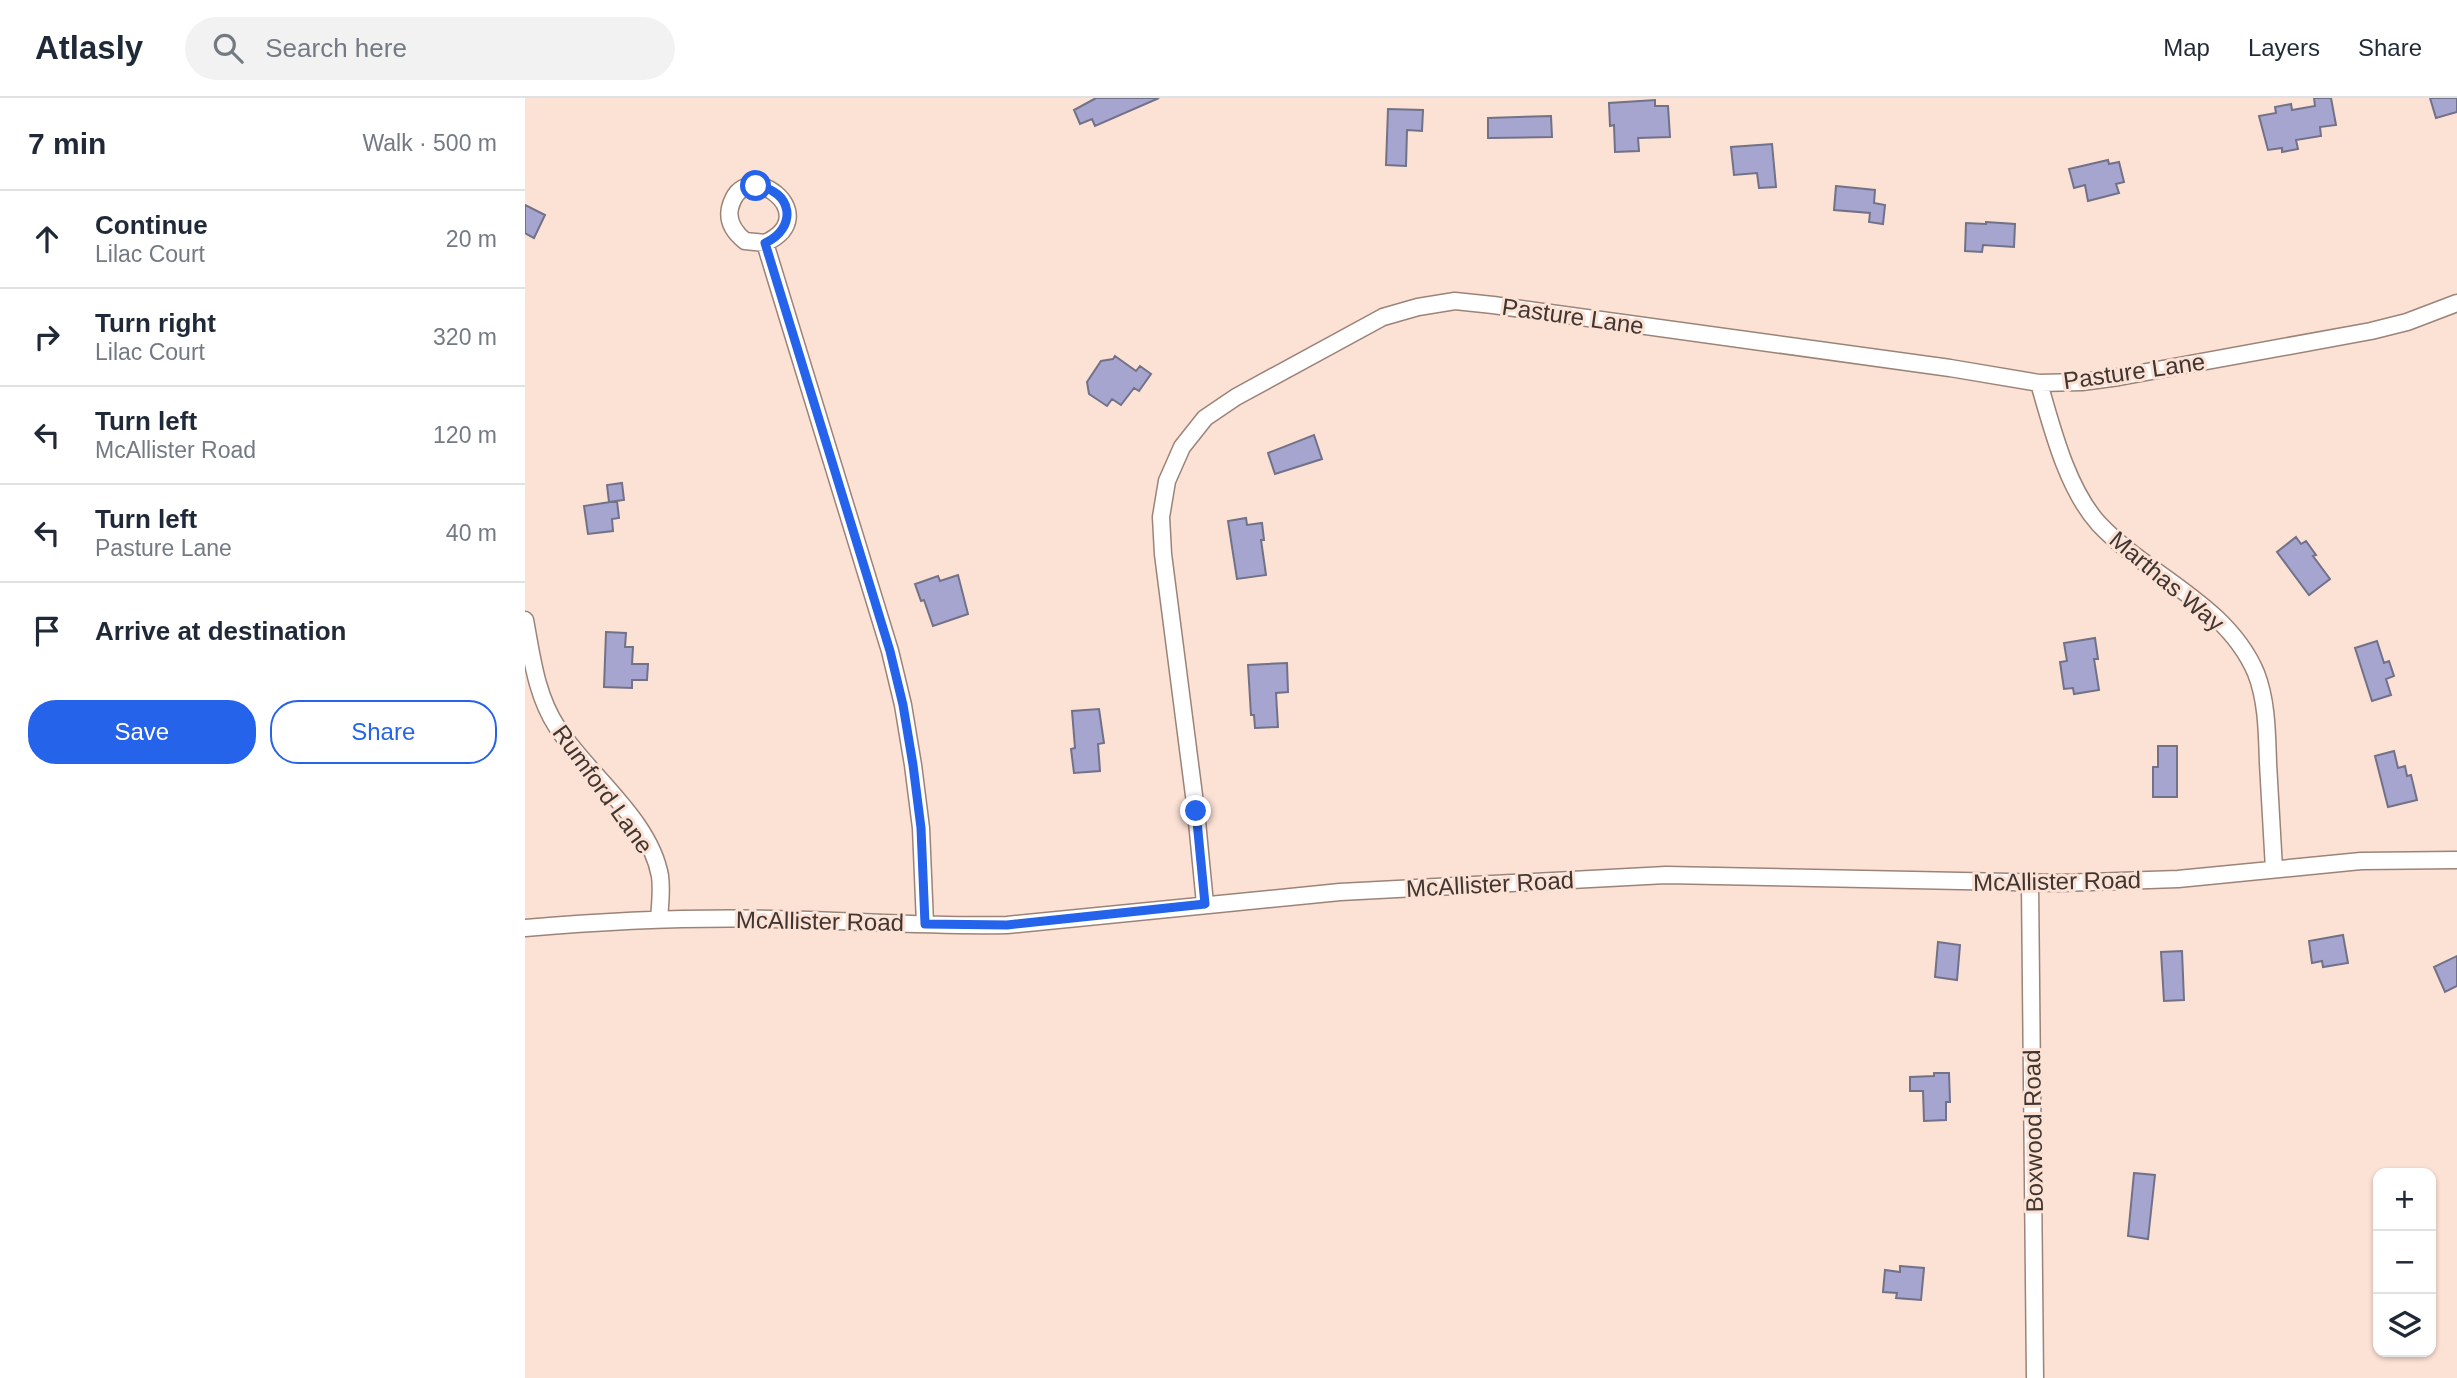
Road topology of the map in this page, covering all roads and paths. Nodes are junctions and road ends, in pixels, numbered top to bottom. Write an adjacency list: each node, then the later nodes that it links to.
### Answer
1 (765, 243): 10 (street)
2 (2457, 303): 3 (street, Pasture Lane)
3 (2039, 383): 6 (street, Marthas Way); 8 (street, Pasture Lane)
4 (525, 620): 9 (street, Rumford Lane)
5 (2457, 860): 6 (street, McAllister Road)
6 (2274, 869): 7 (street, McAllister Road)
7 (2030, 884): 8 (street, McAllister Road); 12 (street, Boxwood Road)
8 (1205, 904): 10 (street, McAllister Road)
9 (659, 919): 10 (street, McAllister Road); 11 (street, McAllister Road)
10 (925, 924)
11 (525, 928)
12 (2035, 1378)

